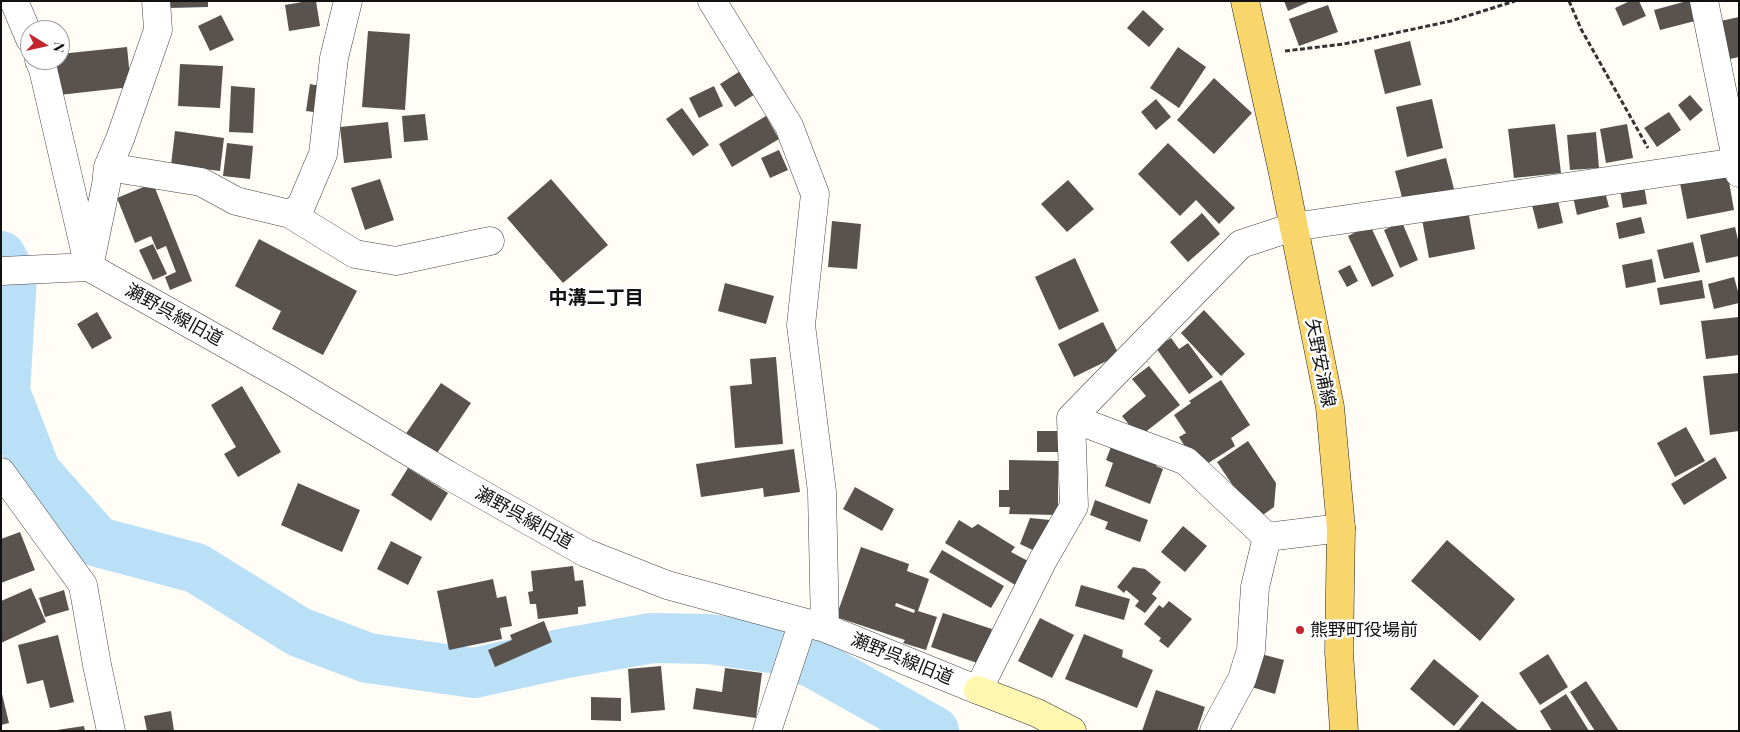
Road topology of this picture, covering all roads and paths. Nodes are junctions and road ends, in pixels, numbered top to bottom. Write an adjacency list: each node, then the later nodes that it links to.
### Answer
1 (14, 1): 9 (street)
2 (156, 1): 12 (street)
3 (348, 1): 15 (street)
4 (712, 1): 24 (street)
5 (1245, 1): 10 (main road, 矢野安浦線)
6 (1515, 1): 10 (path)
7 (1569, 1): 14 (path)
8 (1704, 1): 13 (street)
9 (22, 20)
10 (1257, 55): 16 (main road, 矢野安浦線)
11 (43, 70): 18 (street)
12 (108, 167): 15 (street); 18 (street)
13 (1738, 167): 14 (street)
14 (1662, 172): 16 (street)
15 (290, 214): 17 (street)
16 (1293, 227): 20 (street); 22 (main road, 矢野安浦線)
17 (490, 241)
18 (89, 267): 19 (street); 24 (street, 瀬野呉線旧道)
19 (10, 271)
20 (1071, 418): 23 (street); 25 (street)
21 (1, 472): 26 (street)
22 (1340, 528): 23 (street); 30 (main road, 矢野安浦線)
23 (1267, 537): 29 (street)
24 (809, 629): 25 (street, 瀬野呉線旧道); 27 (street)
25 (978, 690): 28 (street, 瀬野呉線旧道)
26 (111, 731)
27 (767, 731)
28 (1072, 731)
29 (1214, 731)
30 (1344, 731)

